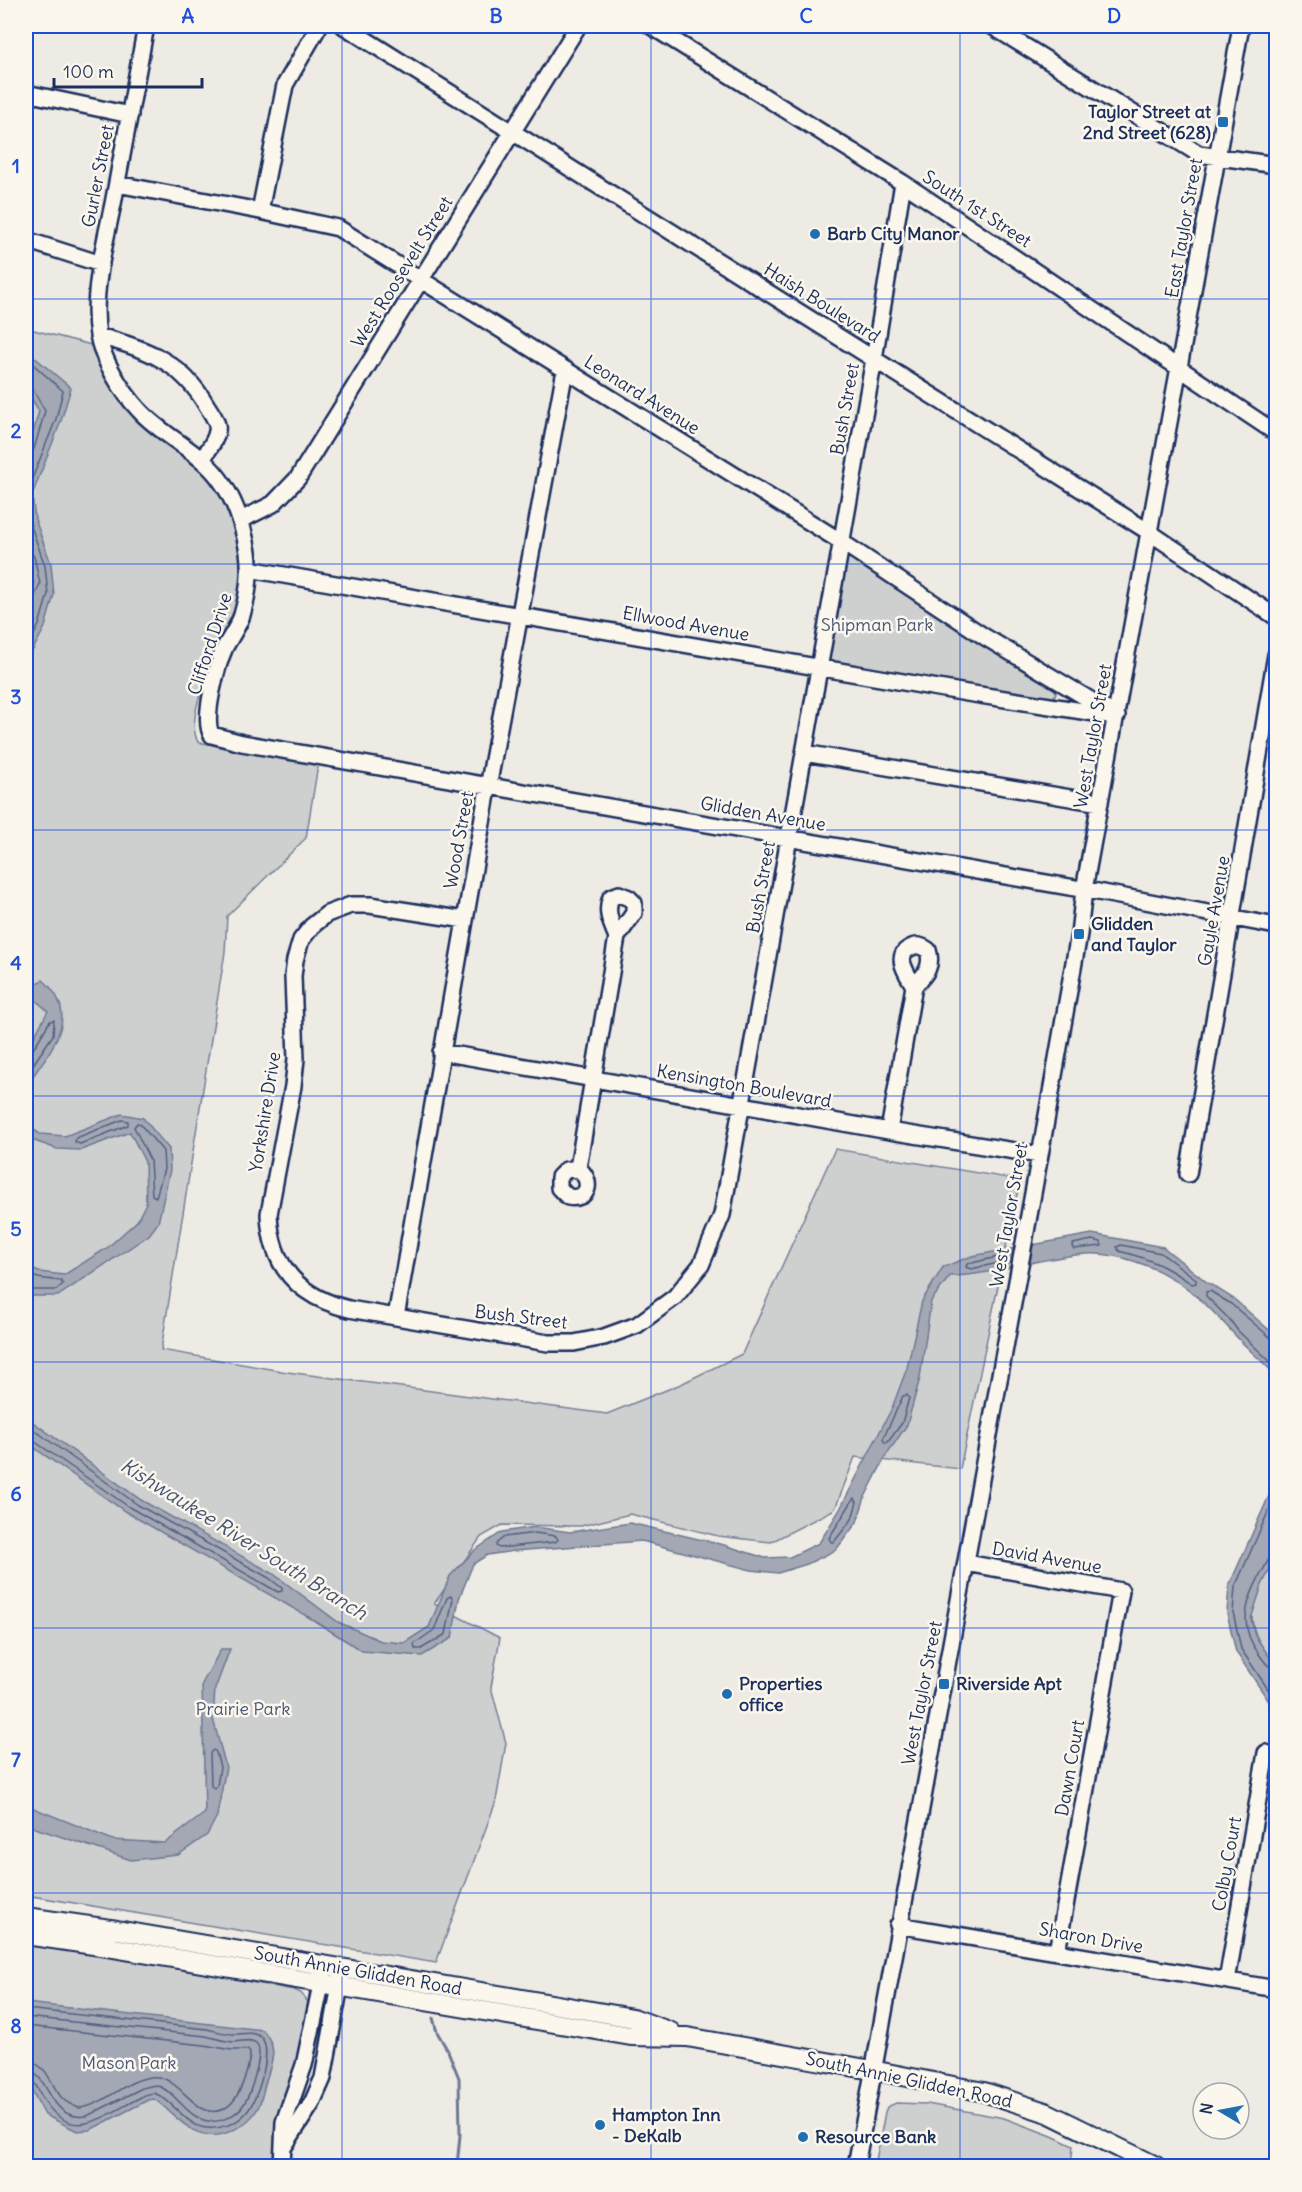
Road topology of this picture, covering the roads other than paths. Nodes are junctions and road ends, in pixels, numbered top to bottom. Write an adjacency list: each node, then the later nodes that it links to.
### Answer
1 (146, 26): 10 (street, Gurler Street)
2 (319, 26): 16 (street)
3 (344, 26): 8 (street, Haish Boulevard)
4 (578, 26): 11 (street, West Roosevelt Street)
5 (651, 26): 14 (street, South 1st Street)
6 (992, 26): 12 (street)
7 (1241, 26): 12 (street, East Taylor Street)
8 (364, 31): 11 (street, Haish Boulevard)
9 (26, 93): 10 (street)
10 (130, 115): 15 (street, Gurler Street)
11 (512, 131): 19 (street, West Roosevelt Street); 21 (street, Haish Boulevard)
12 (1217, 156): 13 (street); 22 (street, East Taylor Street)
13 (1276, 165)
14 (903, 183): 21 (street, Bush Street); 22 (street, South 1st Street)
15 (117, 184): 16 (street, Leonard Avenue); 18 (street, Gurler Street)
16 (260, 211): 19 (street, Leonard Avenue)
17 (26, 240): 18 (street)
18 (101, 264): 20 (street, Gurler Street)
19 (420, 278): 23 (street, Leonard Avenue); 26 (street, West Roosevelt Street)
20 (98, 336): 25 (street, Clifford Drive); 25 (street)
21 (874, 359): 27 (street, Haish Boulevard); 28 (street, Bush Street)
22 (1178, 366): 24 (street, South 1st Street); 27 (street, West Taylor Street)
23 (565, 370): 28 (street, Leonard Avenue); 30 (street, Wood Street)
24 (1276, 433)
25 (202, 460): 26 (street, Clifford Drive)
26 (241, 520): 29 (street, Clifford Drive)
27 (1149, 532): 31 (street, Haish Boulevard); 34 (street, West Taylor Street)
28 (840, 541): 33 (street, Bush Street); 34 (street, Leonard Avenue)
29 (249, 569): 30 (street, Ellwood Avenue); 35 (street, Clifford Drive)
30 (521, 615): 33 (street, Ellwood Avenue); 37 (street, Wood Street)
31 (1276, 617)
32 (1276, 655): 41 (street, Gayle Avenue)
33 (819, 667): 34 (street, Ellwood Avenue); 36 (street, Bush Street)
34 (1117, 716): 38 (street, West Taylor Street)
35 (242, 743): 37 (street, Glidden Avenue)
36 (804, 753): 38 (street); 39 (street, Bush Street)
37 (489, 786): 39 (street, Glidden Avenue); 42 (street, Wood Street)
38 (1100, 803): 40 (street, West Taylor Street)
39 (790, 838): 40 (street, Glidden Avenue); 48 (street, Bush Street)
40 (1084, 890): 41 (street, Glidden Avenue); 50 (street, West Taylor Street)
41 (1233, 918): 43 (street, Glidden Avenue); 52 (street, Gayle Avenue)
42 (465, 920): 46 (street, Wood Street); 53 (street, Yorkshire Drive)
43 (1276, 926)
44 (616, 937): 47 (street)
45 (914, 986): 49 (street)
46 (441, 1052): 47 (street, Kensington Boulevard); 53 (street, Wood Street)
47 (593, 1080): 48 (street, Kensington Boulevard); 51 (street)
48 (741, 1105): 49 (street, Kensington Boulevard); 53 (street, Bush Street)
49 (889, 1131): 50 (street, Kensington Boulevard)
50 (1040, 1155): 54 (street, West Taylor Street)
51 (578, 1168)
52 (1188, 1174)
53 (396, 1317)
54 (966, 1563): 55 (street, David Avenue); 58 (street, West Taylor Street)
55 (1121, 1591): 60 (street, Dawn Court)
56 (1266, 1753): 62 (street, Colby Court)
57 (26, 1917): 61 (main road, South Annie Glidden Road)
58 (898, 1924): 60 (street, Sharon Drive); 64 (street, West Taylor Street)
59 (26, 1935): 61 (main road, South Annie Glidden Road)
60 (1057, 1952): 62 (street, Sharon Drive)
61 (332, 1976): 64 (main road, South Annie Glidden Road); 65 (street); 65 (street)
62 (1227, 1981): 63 (street, Sharon Drive)
63 (1276, 1989)
64 (872, 2070): 67 (street, West Taylor Street); 68 (main road, South Annie Glidden Road)
65 (283, 2148): 66 (street)
66 (282, 2166)
67 (856, 2166)
68 (1155, 2166)

